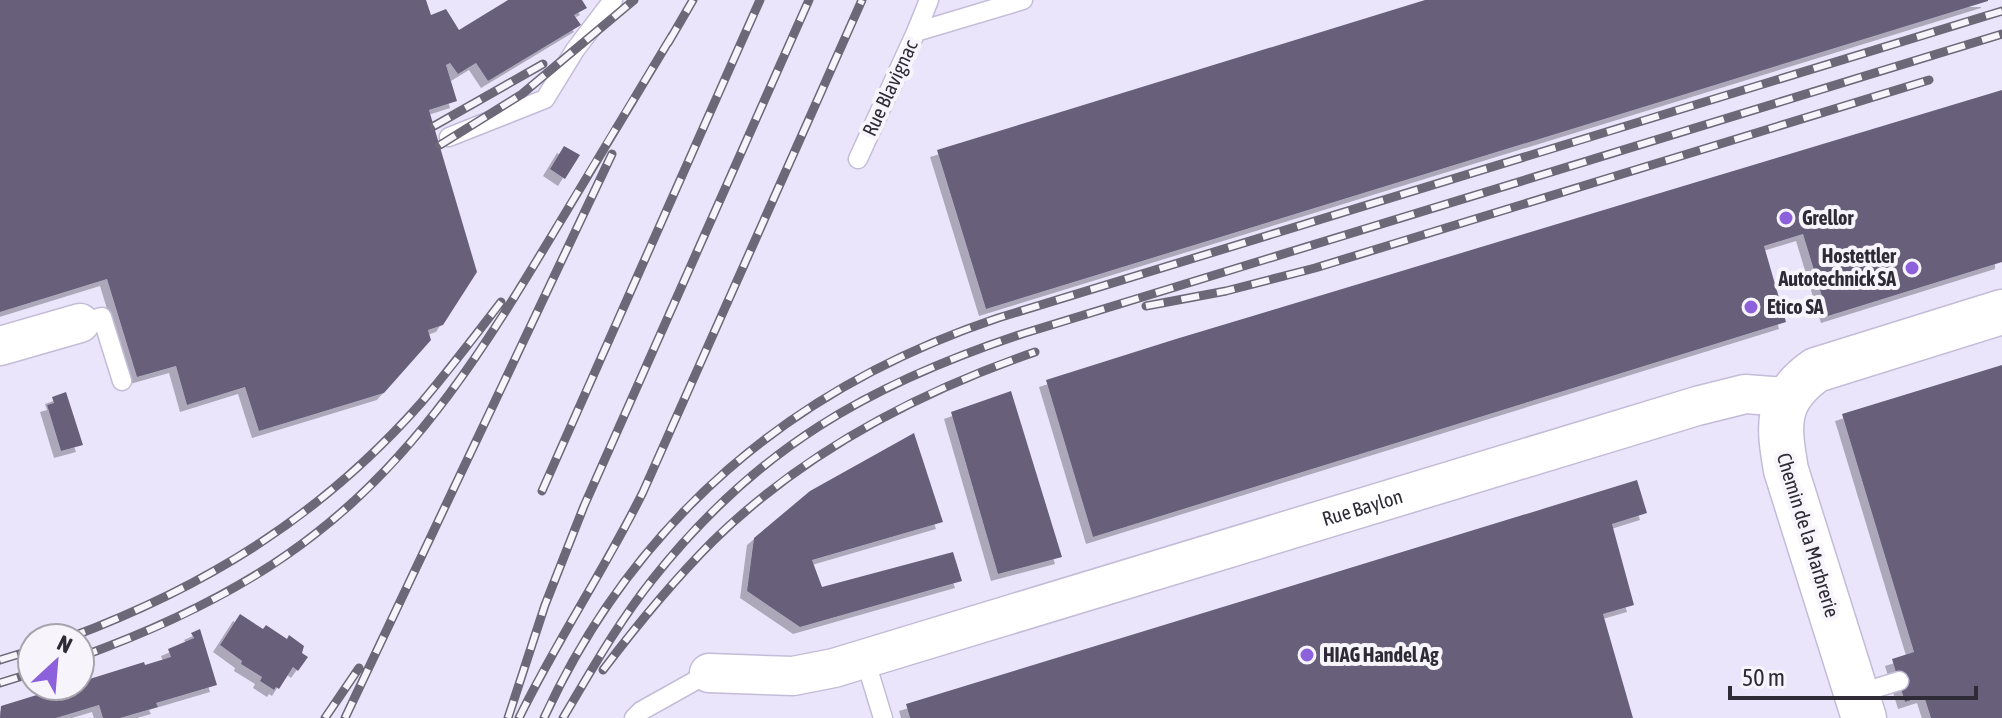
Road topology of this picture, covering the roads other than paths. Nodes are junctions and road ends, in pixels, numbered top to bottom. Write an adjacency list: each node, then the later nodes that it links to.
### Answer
1 (613, 0): 5 (lane)
2 (929, 0): 4 (lane)
3 (1023, 0): 4 (lane, Rue Blavignac)
4 (916, 32): 6 (lane, Rue Blavignac)
5 (449, 137)
6 (858, 159)
7 (2002, 312): 11 (main road)
8 (80, 323): 9 (street); 10 (lane)
9 (0, 346)
10 (122, 381)
11 (1788, 397): 12 (street, Rue Baylon); 15 (main road, Chemin de la Marbrerie)
12 (865, 659): 13 (street, Rue Baylon); 17 (lane)
13 (709, 673): 16 (lane)
14 (1899, 681): 15 (lane)
15 (1861, 706)
16 (634, 718)
17 (883, 718)

